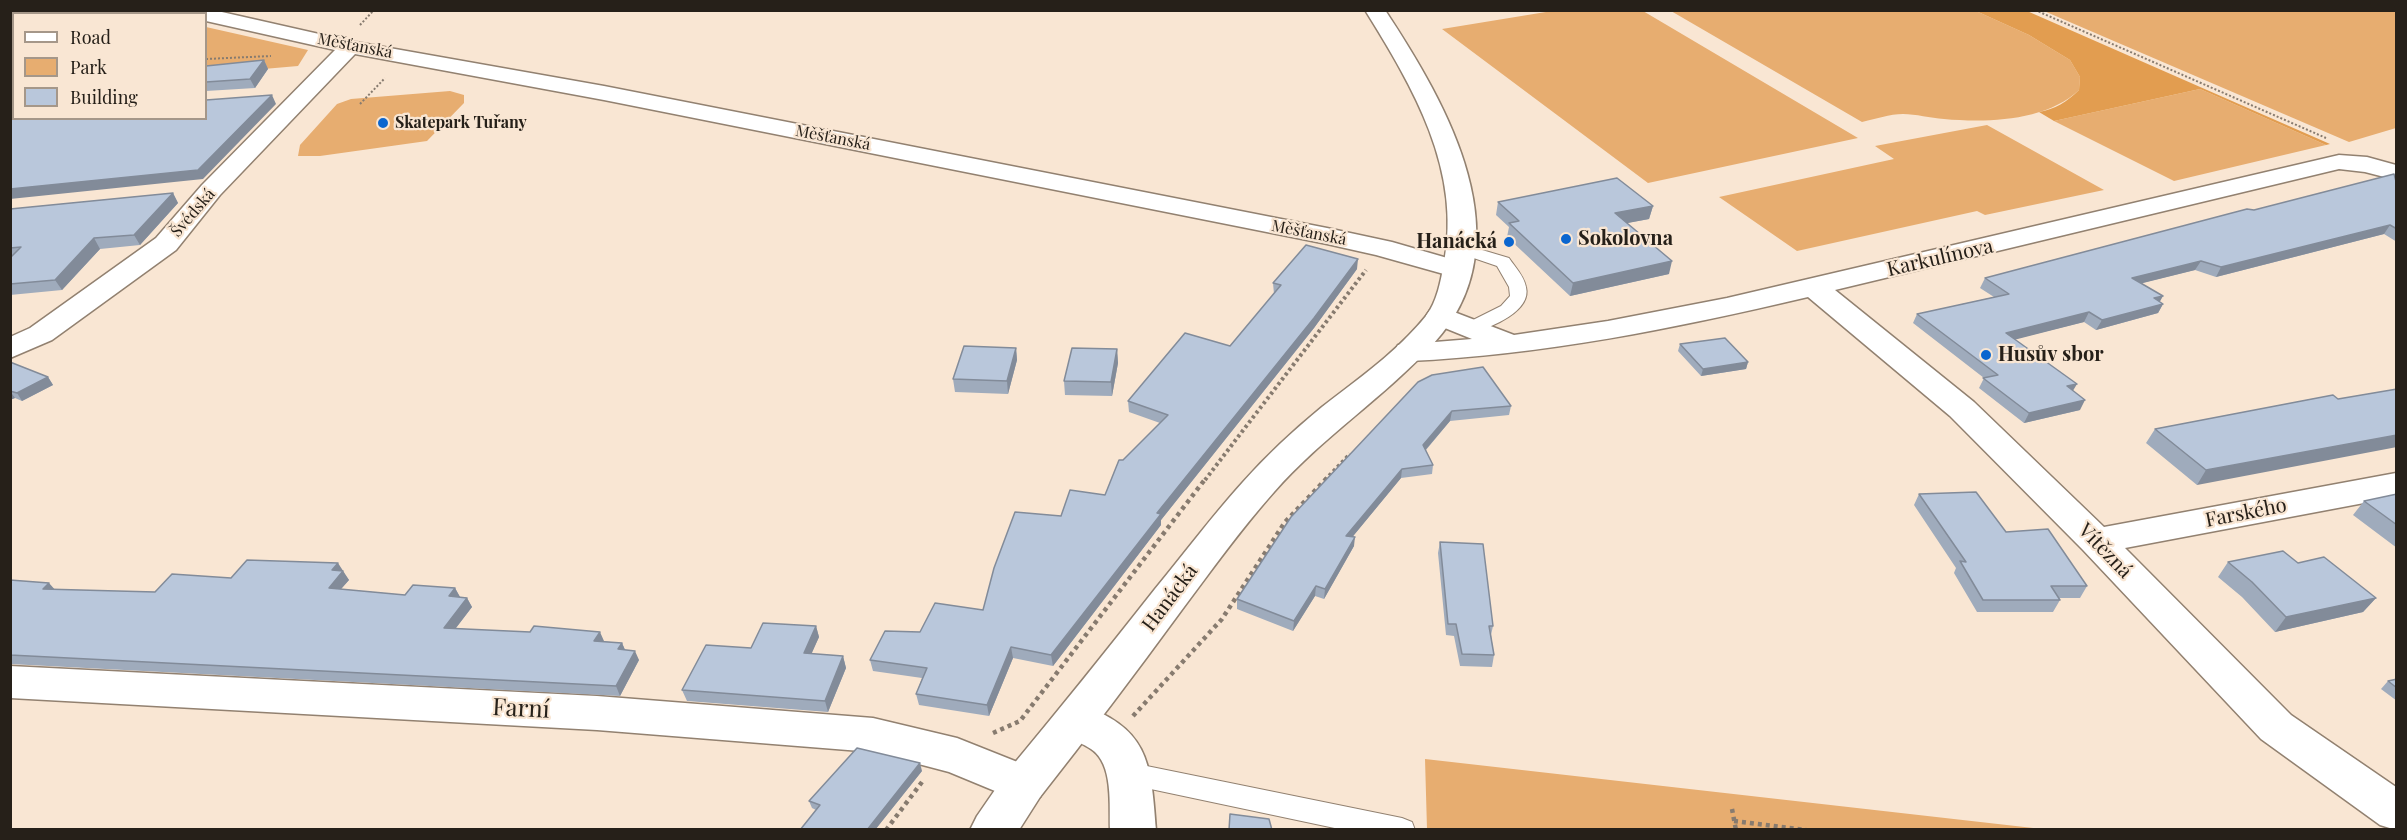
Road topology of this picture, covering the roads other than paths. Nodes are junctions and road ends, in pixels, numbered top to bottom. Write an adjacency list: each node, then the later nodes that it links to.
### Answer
1 (1375, 10): 9 (street, Hanácká)
2 (207, 15): 3 (street, Měšťanská)
3 (350, 46): 4 (street, Švédská); 9 (street, Měšťanská)
4 (304, 93): 5 (street); 7 (street, Švédská)
5 (277, 95)
6 (2397, 173): 10 (street, Karkulínova)
7 (211, 190): 8 (street); 13 (street, Švédská)
8 (176, 193)
9 (1460, 259): 11 (street, Hanácká); 11 (lane)
10 (1815, 288): 12 (street, Karkulínova); 16 (street, Vítězná)
11 (1457, 321): 12 (street); 14 (street, Hanácká)
12 (1511, 344): 14 (street, Karkulínova)
13 (10, 349)
14 (1409, 352): 18 (street, Hanácká)
15 (2397, 485): 16 (street, Farského)
16 (2096, 542): 20 (street, Vítězná)
17 (10, 682): 19 (street, Farní)
18 (1105, 744): 19 (street, Hanácká); 22 (street); 23 (lane)
19 (1024, 784): 21 (street, Hanácká)
20 (2397, 811)
21 (993, 830)
22 (1133, 830)
23 (1402, 830)

